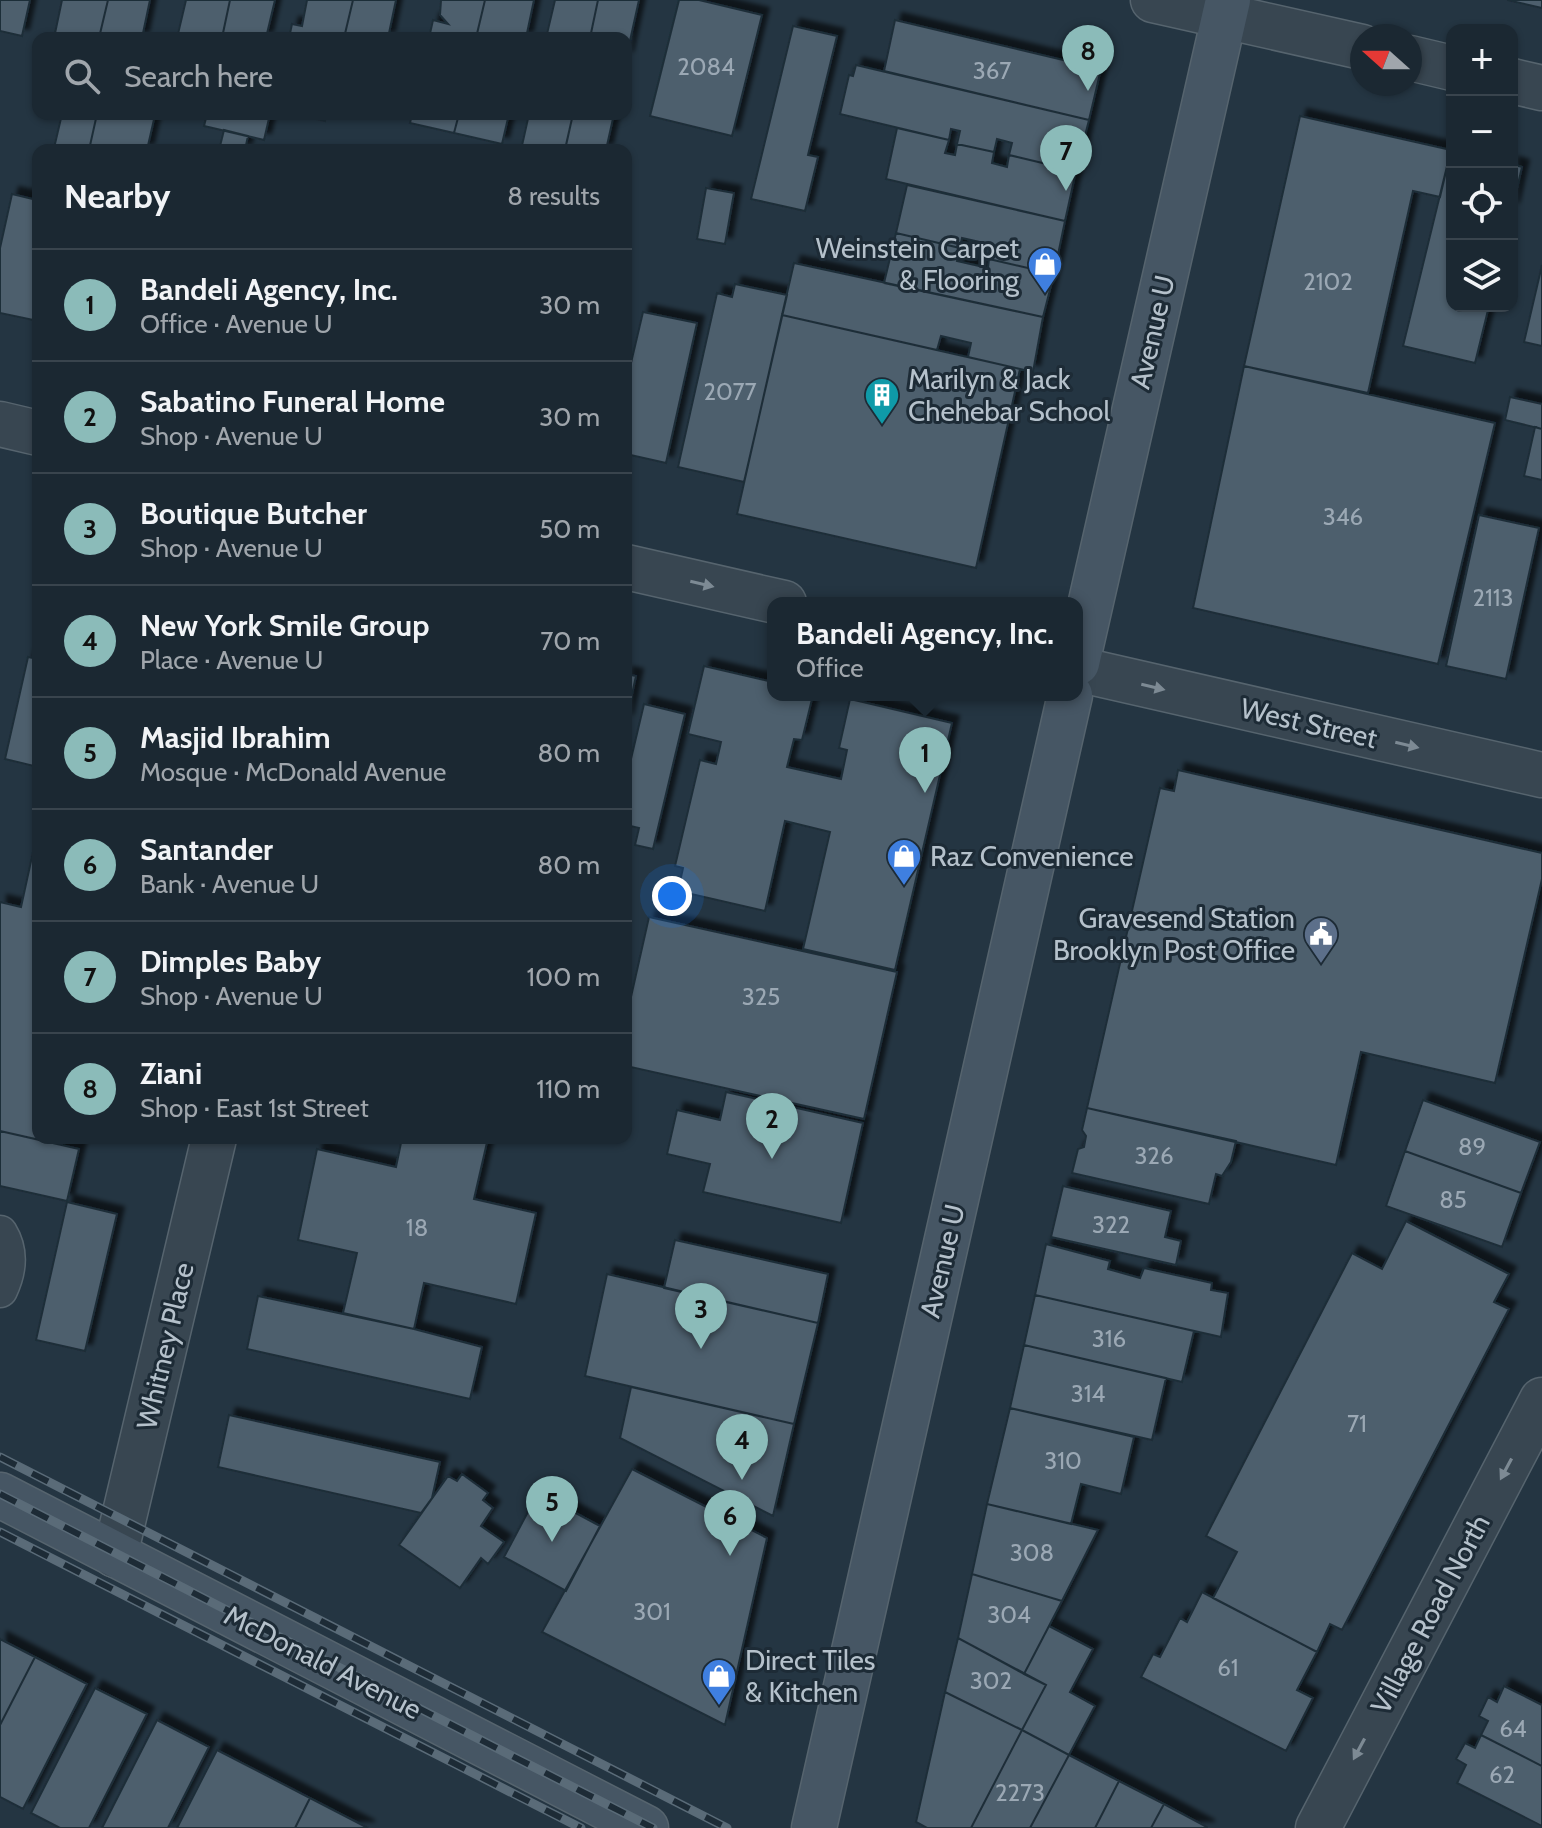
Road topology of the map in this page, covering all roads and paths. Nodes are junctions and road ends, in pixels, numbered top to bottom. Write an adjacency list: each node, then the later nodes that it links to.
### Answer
1 (1153, 0): 2 (street)
2 (1226, 8): 3 (street); 12 (main road, Avenue U)
3 (1350, 44)
4 (1422, 61): 5 (street)
5 (1446, 67)
6 (1518, 82): 7 (street)
7 (1542, 88)
8 (0, 424): 9 (street)
9 (32, 432)
10 (632, 568): 11 (street, one-way to 11)
11 (767, 599)
12 (1083, 637)
13 (1083, 670): 15 (street, West Street, one-way to 15)
14 (1069, 701): 23 (main road, Avenue U)
15 (1542, 775)
16 (213, 1144): 21 (street, Whitney Place)
17 (0, 1233): 18 (lane)
18 (0, 1290)
19 (1542, 1400): 24 (street, Village Road North, one-way to 24)
20 (0, 1495): 21 (main road, McDonald Avenue)
21 (115, 1555): 22 (main road, McDonald Avenue)
22 (646, 1828)
23 (814, 1828)
24 (1318, 1828)

